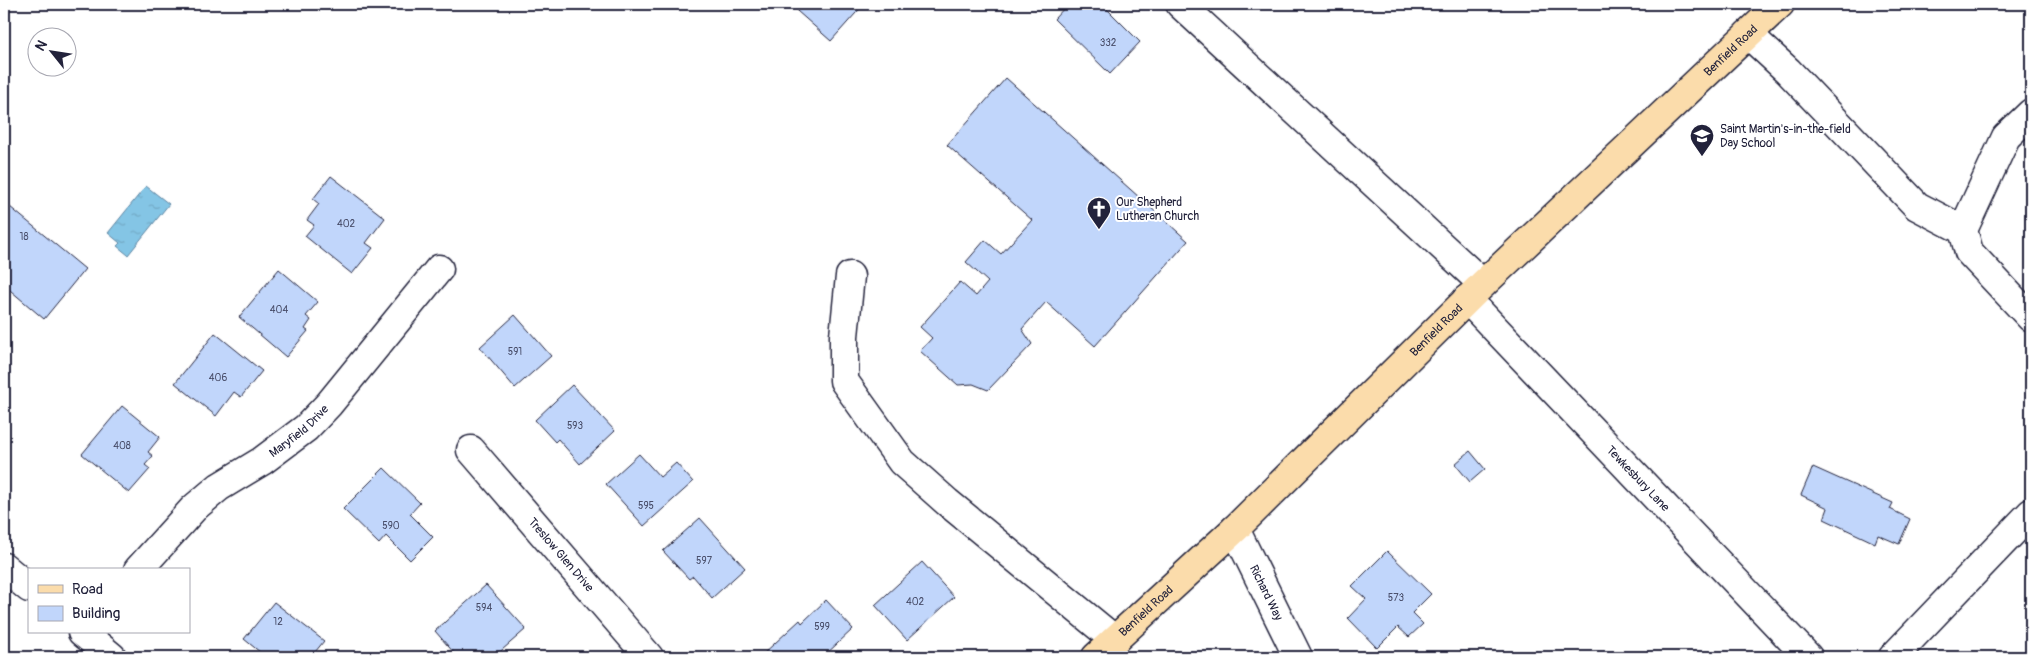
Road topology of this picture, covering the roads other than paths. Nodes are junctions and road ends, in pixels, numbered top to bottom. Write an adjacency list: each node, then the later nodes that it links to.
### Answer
1 (1180, 4): 8 (street, Tewkesbury Lane)
2 (1780, 4): 3 (main road, Benfield Road)
3 (1748, 34): 5 (street); 8 (main road, Benfield Road)
4 (2031, 113): 5 (street)
5 (1963, 230): 9 (street)
6 (439, 269): 14 (street, Maryfield Drive)
7 (850, 276): 17 (street)
8 (1475, 292): 12 (main road, Benfield Road); 21 (street, Tewkesbury Lane)
9 (2031, 318)
10 (471, 450): 19 (street, Treslow Glen Drive)
11 (2031, 513): 22 (street)
12 (1236, 529): 17 (main road, Benfield Road); 20 (street, Richard Way)
13 (4, 568): 15 (street)
14 (140, 568)
15 (28, 587)
16 (84, 634): 18 (street)
17 (1105, 649)
18 (112, 657)
19 (649, 657)
20 (1298, 657)
21 (1808, 657)
22 (1893, 657)

